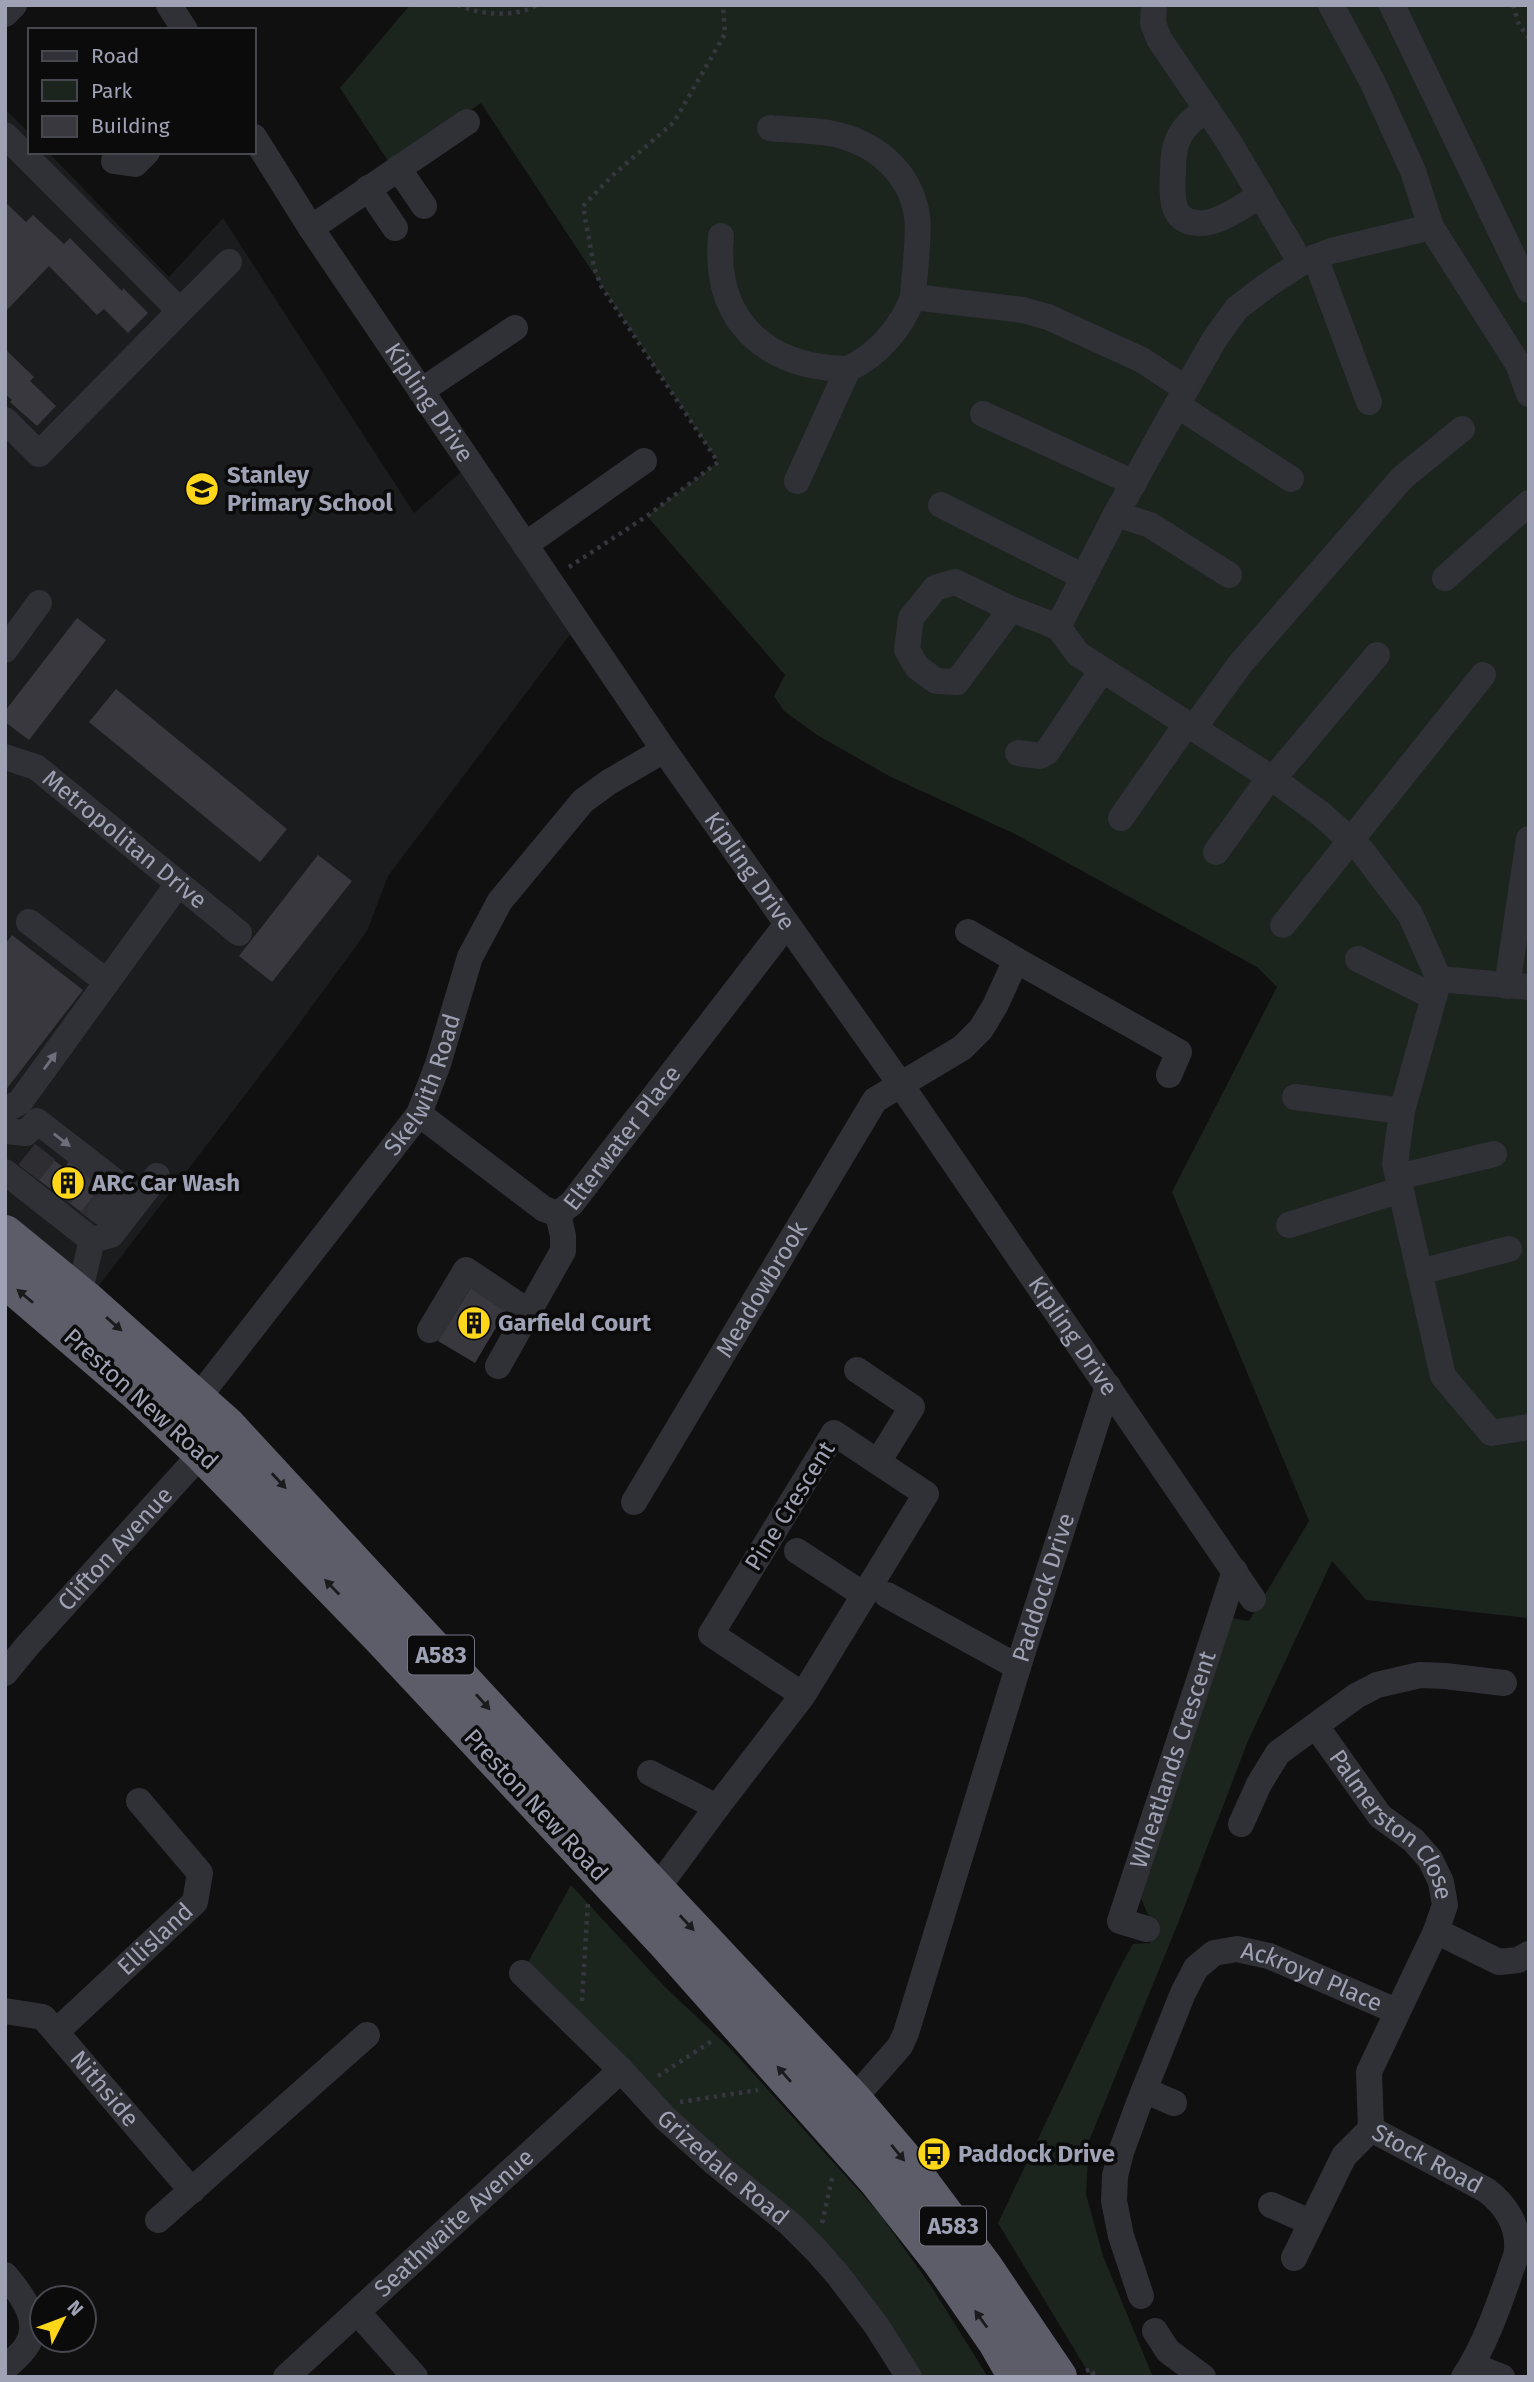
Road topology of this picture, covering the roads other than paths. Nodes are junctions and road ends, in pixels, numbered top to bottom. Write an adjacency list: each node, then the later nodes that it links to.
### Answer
1 (14, 5): 6 (street)
2 (169, 5): 7 (street)
3 (1154, 5): 8 (street)
4 (1331, 5): 17 (street)
5 (1392, 5): 23 (street)
6 (5, 14)
7 (184, 28)
8 (1206, 109): 15 (street); 15 (street)
9 (467, 122): 13 (street)
10 (770, 128): 24 (street)
11 (5, 135): 25 (street)
12 (256, 140): 18 (street, Kipling Drive)
13 (398, 168): 14 (street); 16 (street)
14 (368, 188): 18 (street); 19 (street)
15 (1261, 195): 21 (street)
16 (424, 206)
17 (1431, 227): 21 (street); 29 (street)
18 (311, 228): 28 (street, Kipling Drive)
19 (395, 228)
20 (721, 236): 27 (street)
21 (1308, 260): 30 (street); 31 (street)
22 (229, 262): 25 (street)
23 (1529, 290)
24 (913, 297): 27 (street); 30 (street)
25 (180, 311): 33 (street)
26 (516, 328): 28 (street)
27 (848, 369): 37 (street)
28 (421, 391): 42 (street, Kipling Drive)
29 (1529, 394)
30 (1182, 397): 36 (street); 38 (street)
31 (1369, 402)
32 (983, 414): 38 (street)
33 (5, 420)
34 (1461, 429): 53 (street)
35 (644, 461): 42 (street)
36 (1291, 479)
37 (797, 481)
38 (1133, 483): 41 (street)
39 (1529, 503): 45 (street)
40 (941, 505): 44 (street)
41 (1116, 514): 43 (street); 44 (street)
42 (525, 545): 54 (street, Kipling Drive)
43 (1228, 575)
44 (1084, 576): 48 (street)
45 (1445, 578)
46 (39, 603): 49 (street)
47 (1012, 609): 47 (street); 48 (street)
48 (1058, 627): 51 (street)
49 (5, 650)
50 (1377, 655): 57 (street)
51 (1102, 670): 53 (street); 55 (street)
52 (1483, 675): 60 (street)
53 (1189, 727): 57 (street); 58 (street)
54 (664, 751): 64 (street, Kipling Drive); 78 (street, Skelwith Road)
55 (1018, 753)
56 (5, 757): 62 (street, Metropolitan Drive)
57 (1271, 778): 60 (street); 61 (street)
58 (1121, 818)
59 (1529, 839): 71 (street)
60 (1352, 842): 65 (street); 72 (street)
61 (1216, 852)
62 (178, 884): 67 (street, Metropolitan Drive); 70 (street)
63 (29, 922): 70 (street)
64 (787, 924): 74 (street, Kipling Drive); 85 (street, Elterwater Place)
65 (1283, 925)
66 (979, 931): 69 (street)
67 (239, 933)
68 (1358, 959): 72 (street)
69 (1016, 960): 73 (street); 74 (street, Meadowbrook)
70 (107, 982): 76 (street, one-way to 70)
71 (1518, 986): 72 (street)
72 (1436, 988): 77 (street)
73 (1169, 1075)
74 (901, 1085): 97 (street, Kipling Drive); 102 (street, Meadowbrook)
75 (1295, 1097): 77 (street)
76 (5, 1110)
77 (1402, 1111): 83 (street)
78 (419, 1114): 85 (street); 98 (street, Skelwith Road)
79 (5, 1131): 84 (street, one-way to 84)
80 (1494, 1154): 83 (street)
81 (5, 1172): 88 (street)
82 (157, 1176): 88 (street)
83 (1399, 1183): 86 (street); 90 (street)
84 (100, 1211)
85 (558, 1214): 93 (street, Elterwater Place)
86 (1289, 1225)
87 (5, 1234): 92 (highway, Preston New Road / A583)
88 (92, 1240): 92 (street)
89 (1509, 1249): 90 (street)
90 (1419, 1272): 99 (street)
91 (5, 1279): 98 (highway, Preston New Road / A583, one-way to 91)
92 (79, 1294): 98 (highway, Preston New Road / A583, one-way to 98)
93 (529, 1312): 94 (street); 95 (street, Elterwater Place)
94 (430, 1330)
95 (498, 1366)
96 (857, 1370): 101 (street)
97 (1108, 1386): 104 (street, Kipling Drive); 107 (street, Paddock Drive)
98 (187, 1412): 100 (highway, Preston New Road / A583)
99 (1529, 1427)
100 (214, 1439): 108 (street, Clifton Avenue); 116 (highway, Preston New Road / A583, one-way to 116); 128 (highway, Preston New Road / A583, one-way to 100)
101 (878, 1462): 105 (street, Pine Crescent); 110 (street, Pine Crescent)
102 (634, 1502)
103 (797, 1551): 105 (street)
104 (1236, 1571): 106 (street, Kipling Drive); 117 (street, Wheatlands Crescent)
105 (876, 1595): 107 (street); 110 (street, Pine Crescent)
106 (1253, 1599)
107 (1018, 1667): 128 (street, Paddock Drive)
108 (5, 1673)
109 (1504, 1683): 111 (street, Palmerston Close)
110 (803, 1695): 114 (street, Pine Crescent)
111 (1316, 1726): 115 (street, Palmerston Close); 118 (street, Palmerston Close)
112 (650, 1773): 114 (street)
113 (139, 1801): 123 (street, Ellisland)
114 (716, 1807): 116 (street)
115 (1241, 1824)
116 (656, 1891): 128 (highway, Preston New Road / A583, one-way to 128)
117 (1147, 1929)
118 (1436, 1931): 119 (street); 122 (street, Stock Road)
119 (1525, 1964)
120 (522, 1973): 125 (street, Grizedale Road)
121 (5, 2011): 123 (street, Nithside)
122 (1396, 2011): 126 (street, Ackroyd Place); 129 (street, Stock Road)
123 (56, 2032): 130 (street, Nithside)
124 (368, 2035): 130 (street)
125 (638, 2088): 137 (street, Seathwaite Avenue); 143 (street, Grizedale Road)
126 (1144, 2090): 127 (street); 136 (street, Ackroyd Place)
127 (1174, 2103)
128 (841, 2122): 144 (highway, Preston New Road / A583, one-way to 128); 145 (highway, Preston New Road / A583, one-way to 145)
129 (1371, 2129): 133 (street); 140 (street, Stock Road)
130 (192, 2190): 132 (street)
131 (1271, 2205): 133 (street)
132 (158, 2220)
133 (1310, 2222): 134 (street)
134 (1294, 2258)
135 (5, 2275): 139 (street)
136 (1141, 2296)
137 (358, 2313): 141 (street, Seathwaite Avenue); 142 (street)
138 (1155, 2331): 146 (street)
139 (5, 2368)
140 (1468, 2371): 147 (street)
141 (286, 2377)
142 (415, 2377)
143 (909, 2377)
144 (1017, 2377)
145 (1058, 2377)
146 (1203, 2377)
147 (1502, 2377)

